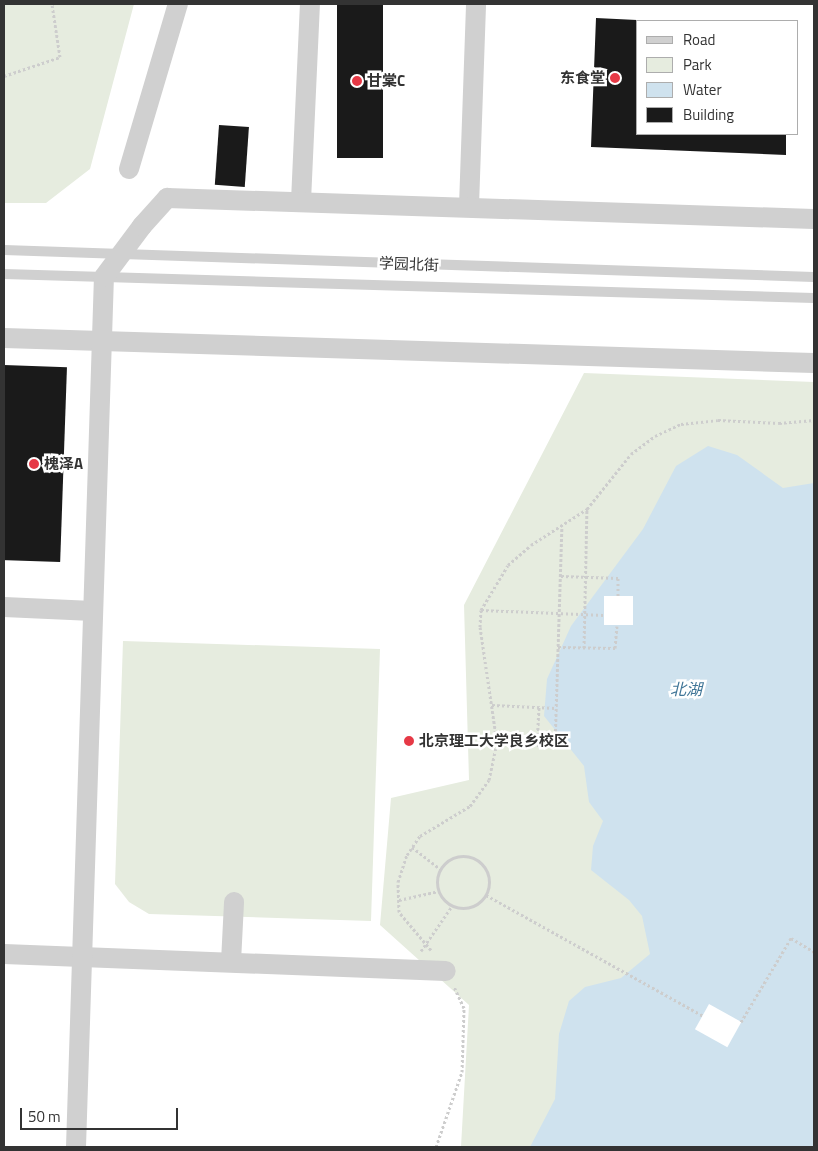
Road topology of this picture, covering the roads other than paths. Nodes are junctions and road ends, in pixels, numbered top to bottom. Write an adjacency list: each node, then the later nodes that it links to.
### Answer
1 (178, 4): 4 (street)
2 (310, 4): 5 (street)
3 (476, 4): 6 (street)
4 (129, 169)
5 (301, 201): 6 (street); 9 (street)
6 (469, 206): 7 (street)
7 (814, 218)
8 (4, 250): 9 (lane, 学园北街)
9 (121, 254): 11 (street); 12 (lane, 学园北街)
10 (4, 274): 11 (lane, 学园北街)
11 (104, 277): 13 (lane, 学园北街); 15 (street)
12 (814, 277)
13 (814, 298)
14 (4, 338): 15 (street)
15 (102, 341): 16 (street); 18 (street)
16 (814, 363)
17 (4, 607): 18 (street)
18 (93, 610): 21 (street)
19 (234, 902): 22 (street)
20 (4, 954): 21 (street)
21 (82, 956): 22 (street); 24 (street)
22 (231, 962): 23 (street)
23 (446, 970)
24 (76, 1147)

